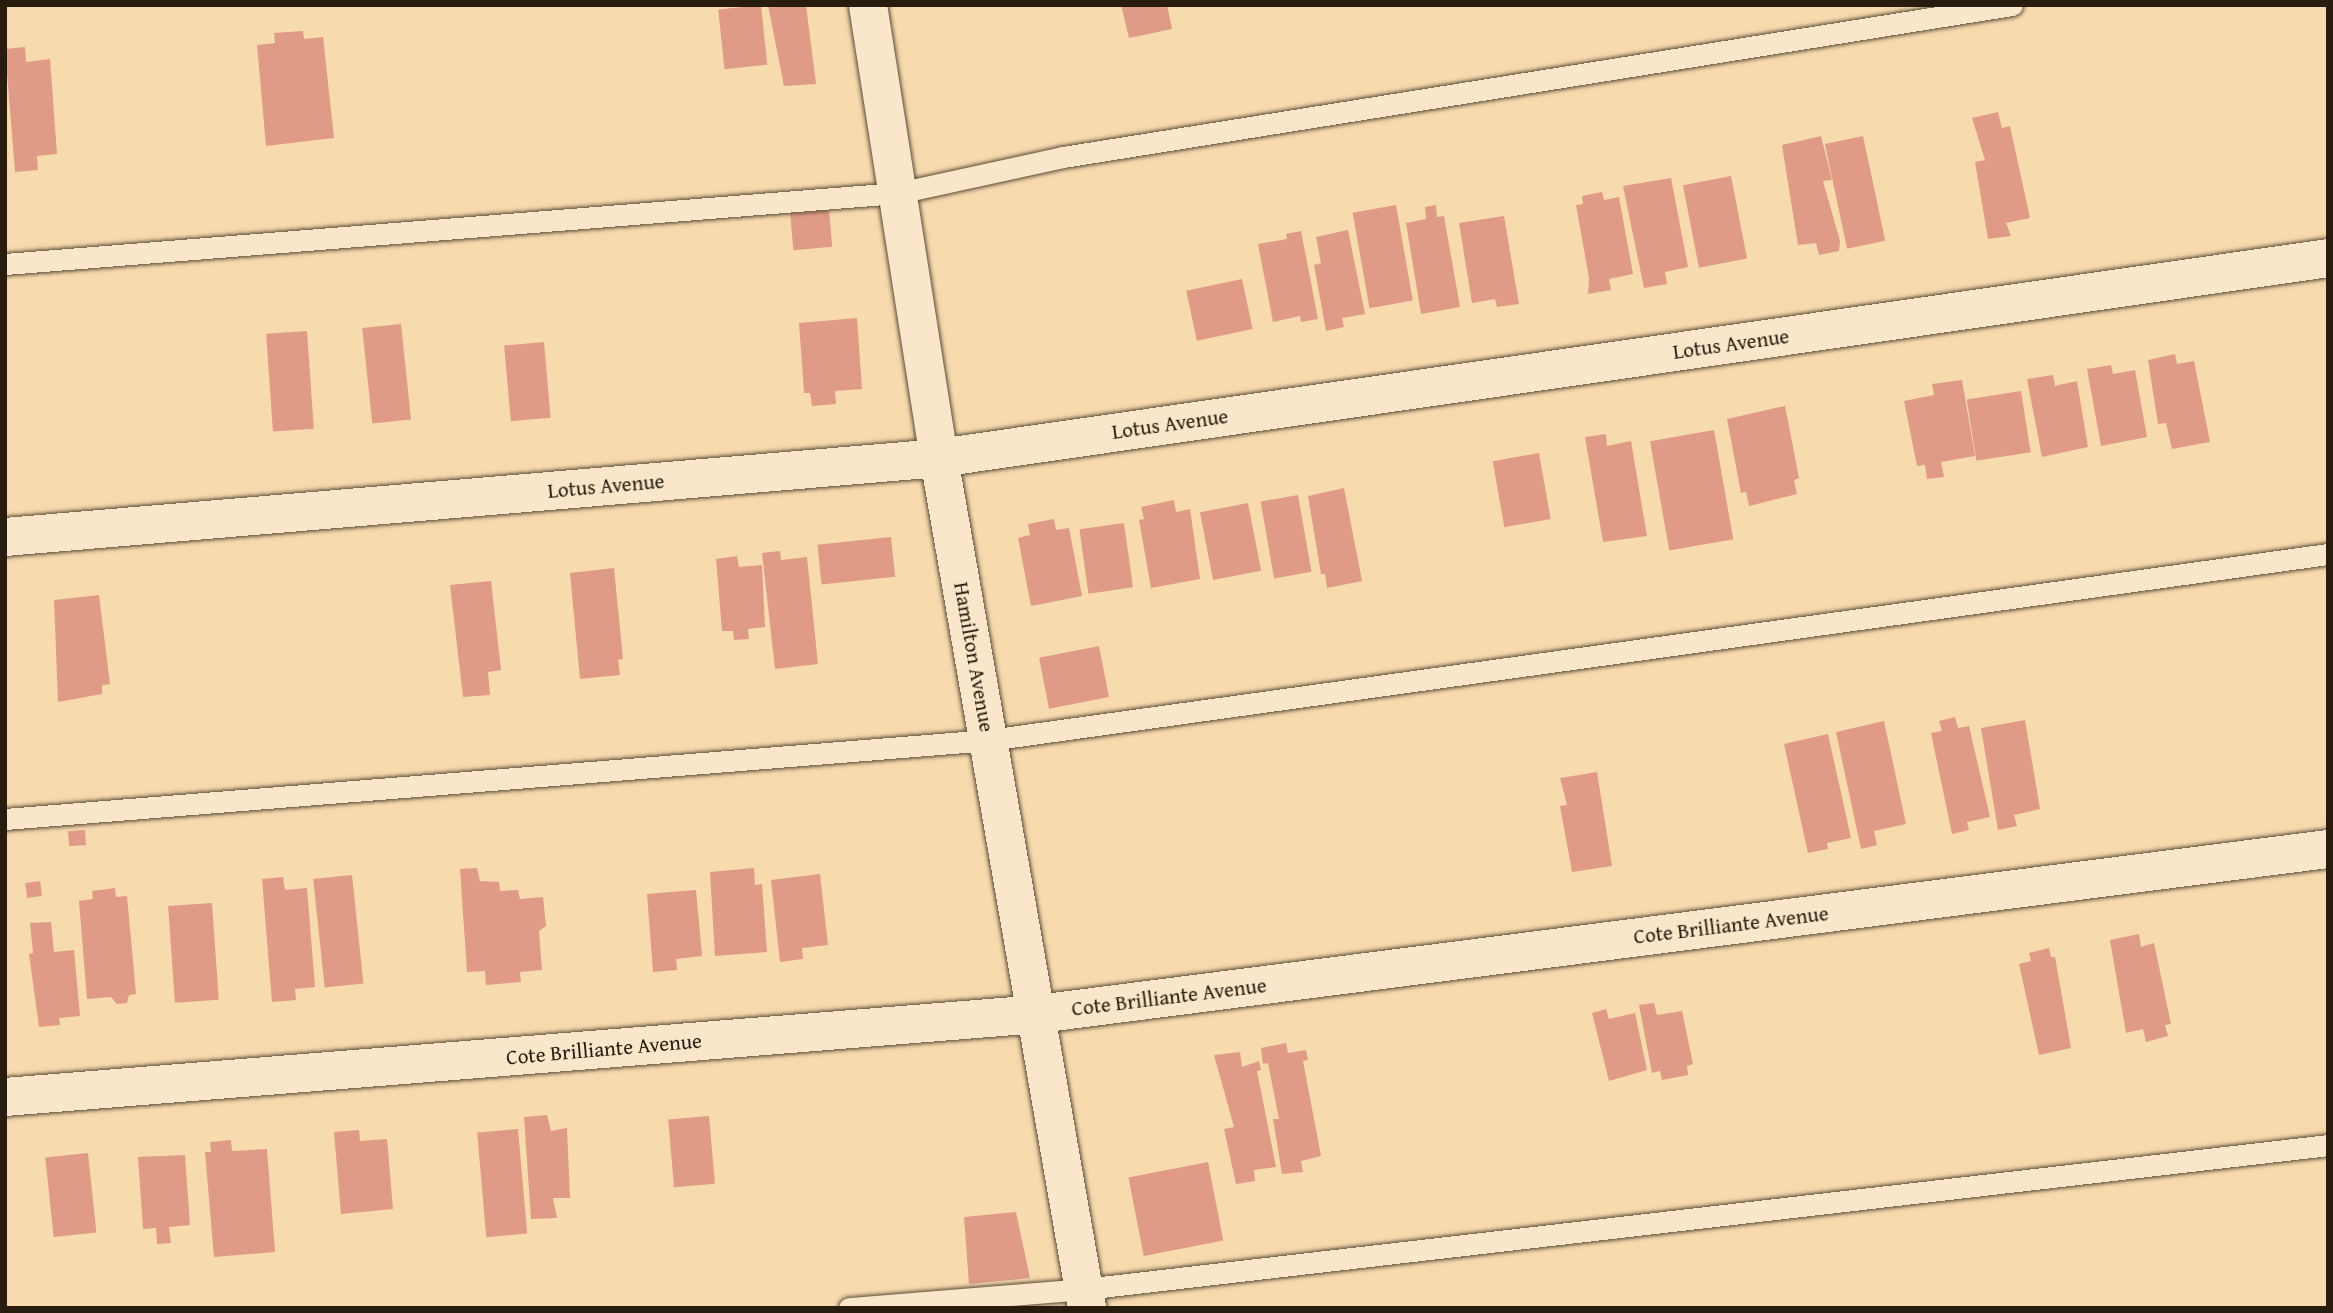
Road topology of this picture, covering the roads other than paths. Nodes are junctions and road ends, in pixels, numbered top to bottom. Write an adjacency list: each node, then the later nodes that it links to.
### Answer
1 (868, 5): 3 (street, Hamilton Avenue)
2 (2012, 5): 3 (lane)
3 (898, 193): 5 (lane); 6 (street, Hamilton Avenue)
4 (2328, 258): 6 (street, Lotus Avenue)
5 (5, 264)
6 (939, 458): 7 (street, Lotus Avenue); 9 (street, Hamilton Avenue)
7 (5, 537)
8 (2328, 554): 9 (lane)
9 (989, 740): 10 (lane); 12 (street, Hamilton Avenue)
10 (5, 819)
11 (2328, 849): 12 (street, Cote Brilliante Avenue)
12 (1038, 1014): 13 (street, Cote Brilliante Avenue); 15 (street, Hamilton Avenue)
13 (5, 1097)
14 (2328, 1145): 15 (lane)
15 (1086, 1298): 16 (lane)
16 (849, 1308)

